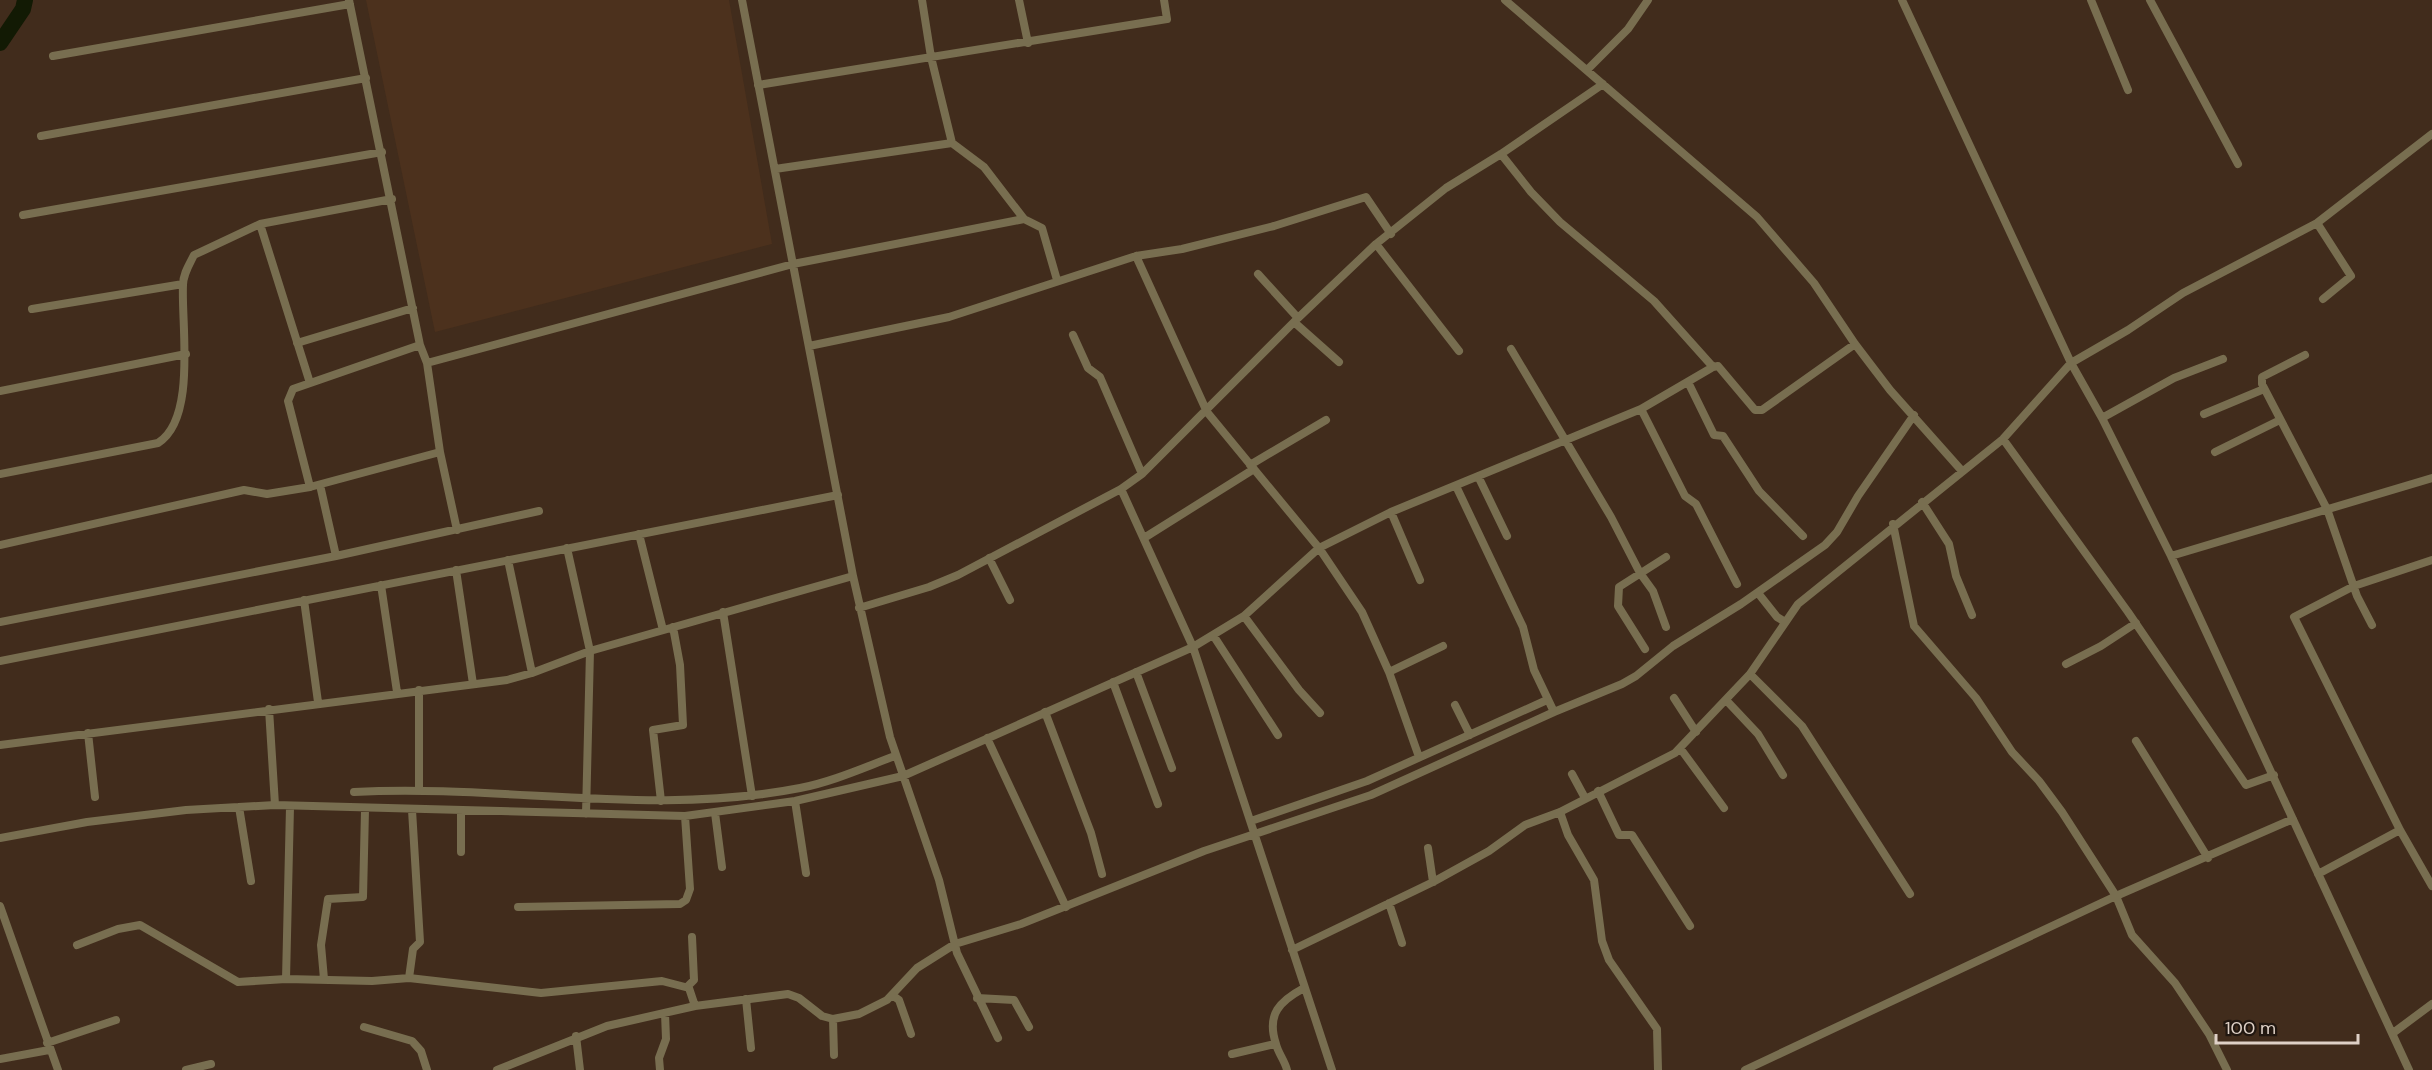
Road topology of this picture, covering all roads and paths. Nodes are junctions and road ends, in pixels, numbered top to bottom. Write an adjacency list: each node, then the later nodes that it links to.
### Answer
1 (742, 0): 17 (street)
2 (922, 0): 13 (street)
3 (1019, 0): 11 (street)
4 (1164, 0): 11 (street)
5 (1505, 0): 14 (street)
6 (1648, 0): 14 (street)
7 (1902, 0): 54 (street)
8 (2091, 0): 18 (street)
9 (2150, 0): 24 (street)
10 (350, 2): 12 (street); 15 (street)
11 (1028, 43): 13 (street)
12 (53, 56)
13 (931, 57): 17 (street); 21 (street)
14 (1587, 69): 16 (street)
15 (366, 78): 20 (street); 22 (street)
16 (1603, 84): 23 (street); 44 (street)
17 (758, 85): 25 (street)
18 (2128, 90)
19 (2432, 134): 29 (street)
20 (41, 136)
21 (952, 143): 25 (street); 28 (street)
22 (382, 152): 26 (street); 27 (street)
23 (1502, 154): 31 (street); 55 (street)
24 (2238, 164)
25 (775, 169): 34 (street)
26 (393, 199): 30 (street); 39 (street)
27 (23, 215)
28 (1024, 219): 34 (street); 36 (street)
29 (2317, 223): 38 (street); 54 (street)
30 (260, 224): 37 (street); 43 (street)
31 (1391, 234): 32 (street); 33 (street)
32 (1376, 244): 41 (street); 48 (street)
33 (1136, 256): 36 (street); 61 (street)
34 (793, 264): 46 (street); 53 (street)
35 (1258, 274): 41 (street)
36 (1057, 280): 46 (street)
37 (183, 284): 40 (street); 49 (street)
38 (2323, 299)
39 (413, 308): 43 (street); 45 (street)
40 (32, 309)
41 (1296, 320): 52 (street); 61 (street)
42 (1073, 335): 74 (street)
43 (297, 343): 57 (street)
44 (1854, 344): 55 (street); 63 (street)
45 (420, 345): 53 (street); 57 (street)
46 (809, 346): 81 (street)
47 (1511, 349): 67 (street)
48 (1460, 351)
49 (186, 354): 59 (street); 73 (street)
50 (2305, 355): 58 (street)
51 (2223, 359): 64 (street)
52 (1339, 362)
53 (427, 363): 69 (street)
54 (2071, 363): 64 (street); 68 (street)
55 (1713, 368): 56 (street)
56 (1688, 382): 60 (street); 90 (street)
57 (310, 383): 79 (street)
58 (2264, 389): 62 (street); 66 (street)
59 (0, 391)
60 (1641, 409): 67 (street); 105 (street)
61 (1207, 412): 71 (street); 74 (street)
62 (2204, 414)
63 (1914, 415): 72 (street); 108 (street)
64 (2102, 418): 96 (street)
65 (1326, 420): 71 (street)
66 (2280, 420): 70 (street); 83 (street)
67 (1566, 438): 75 (street); 102 (street)
68 (2003, 440): 72 (street); 117 (street)
69 (440, 452): 77 (street); 87 (street)
70 (2216, 452)
71 (1252, 467): 91 (street); 94 (street)
72 (1962, 471): 82 (street)
73 (0, 474)
74 (1142, 474): 80 (street)
75 (1478, 476): 78 (street); 89 (street)
76 (2432, 478): 83 (street)
77 (320, 484): 79 (street); 95 (street)
78 (1456, 486): 85 (street); 138 (street)
79 (310, 487): 92 (street)
80 (1121, 489): 91 (street); 98 (street)
81 (838, 495): 88 (street); 103 (street)
82 (1922, 502): 86 (street); 113 (street)
83 (2327, 509): 96 (street); 107 (street)
84 (539, 510): 87 (street)
85 (1391, 512): 94 (street); 104 (street)
86 (1893, 524): 116 (street); 199 (street)
87 (458, 530): 95 (street)
88 (639, 534): 93 (street); 121 (street)
89 (1507, 536)
90 (1803, 536)
91 (1144, 538): 124 (street)
92 (0, 545)
93 (567, 548): 99 (street); 126 (street)
94 (1319, 548): 114 (street); 130 (street)
95 (336, 556): 115 (street)
96 (2171, 556): 159 (street)
97 (1666, 557): 102 (street)
98 (989, 558): 110 (street); 111 (street)
99 (508, 560): 101 (street); 131 (street)
100 (2432, 560): 107 (street)
101 (456, 570): 106 (street); 134 (street)
102 (1640, 573): 120 (street); 125 (street)
103 (853, 576): 111 (street); 112 (street)
104 (1420, 580)
105 (1737, 584)
106 (381, 585): 109 (street); 136 (street)
107 (2354, 586): 118 (street); 185 (street)
108 (1758, 593): 116 (street); 144 (street)
109 (304, 600): 127 (street); 140 (street)
110 (1010, 600)
111 (859, 608): 154 (street)
112 (723, 612): 119 (street); 164 (street)
113 (1972, 615)
114 (1244, 616): 122 (street); 145 (street)
115 (0, 622)
116 (1785, 622): 132 (street)
117 (2136, 624): 128 (street); 159 (street)
118 (2372, 625)
119 (673, 627): 121 (street); 168 (street)
120 (1666, 627)
121 (663, 630): 126 (street)
122 (1213, 635): 124 (street); 148 (street)
123 (1443, 646): 130 (street)
124 (1193, 647): 129 (street); 184 (street)
125 (1645, 649)
126 (590, 651): 131 (street); 167 (street)
127 (0, 661)
128 (2066, 664)
129 (1136, 672): 133 (street); 156 (street)
130 (1389, 672): 155 (street)
131 (532, 673): 134 (street)
132 (1750, 674): 139 (street); 198 (street)
133 (1113, 682): 143 (street); 171 (street)
134 (473, 684): 135 (street)
135 (419, 690): 136 (street); 161 (street)
136 (397, 692): 140 (street)
137 (1674, 698): 146 (street)
138 (1547, 700): 144 (street); 149 (street)
139 (1726, 700): 146 (street); 158 (street)
140 (318, 702): 142 (street)
141 (1455, 705): 149 (street)
142 (269, 709): 147 (street); 172 (street)
143 (1045, 712): 150 (street); 194 (street)
144 (1554, 712): 186 (street)
145 (1320, 713)
146 (1696, 732): 153 (street)
147 (88, 733): 152 (street); 165 (street)
148 (1278, 735)
149 (1470, 735): 155 (street)
150 (987, 738): 160 (street); 203 (street)
151 (2136, 741): 190 (street)
152 (0, 744)
153 (1680, 748): 162 (street); 175 (street)
154 (896, 756): 160 (street); 164 (street)
155 (1419, 757): 184 (street)
156 (1172, 768)
157 (1572, 774): 166 (street)
158 (1783, 775)
159 (2274, 775): 183 (street)
160 (903, 776): 170 (street); 207 (street)
161 (419, 790): 163 (street); 167 (street)
162 (1598, 791): 166 (street); 204 (street)
163 (354, 792)
164 (752, 796): 169 (street)
165 (95, 797)
166 (1586, 798): 179 (street)
167 (586, 800): 168 (street); 181 (street)
168 (661, 801): 169 (street)
169 (693, 801): 182 (street)
170 (795, 801): 180 (street); 192 (street)
171 (1158, 804)
172 (275, 805): 173 (street); 174 (street)
173 (239, 807): 187 (street); 195 (street)
174 (290, 807): 176 (street); 211 (street)
175 (1724, 807)
176 (364, 810): 177 (street); 212 (street)
177 (412, 810): 178 (street); 210 (street)
178 (461, 811): 181 (street); 189 (street)
179 (1560, 812): 196 (street); 244 (street)
180 (715, 813): 182 (street); 191 (street)
181 (586, 814): 182 (street)
182 (690, 815): 202 (street)
183 (2293, 819): 190 (street); 193 (street)
184 (1251, 821): 186 (street)
185 (2400, 830): 193 (street); 197 (street)
186 (1255, 836): 203 (street); 209 (street)
187 (0, 838)
188 (1428, 848): 196 (street)
189 (461, 852)
190 (2208, 858): 199 (street)
191 (722, 867)
192 (806, 873)
193 (2318, 873): 225 (street)
194 (1102, 874)
195 (251, 881)
196 (1433, 882): 200 (street)
197 (2432, 886)
198 (1910, 894)
199 (2116, 896): 245 (street); 246 (street)
200 (1389, 903): 206 (street); 209 (street)
201 (0, 906): 230 (street)
202 (518, 907)
203 (1066, 907): 207 (street)
204 (1690, 926)
205 (692, 937): 213 (street)
206 (1402, 943)
207 (955, 944): 215 (street); 216 (street)
208 (77, 945): 211 (street)
209 (1292, 950): 214 (street)
210 (409, 978): 212 (street); 213 (street)
211 (286, 979): 212 (street)
212 (324, 979)
213 (687, 987): 219 (street)
214 (1304, 988): 229 (street); 243 (street)
215 (892, 994): 221 (street); 226 (street)
216 (977, 998): 224 (street); 228 (street)
217 (746, 999): 219 (street); 221 (street); 231 (street)
218 (2432, 1004): 225 (street)
219 (695, 1006): 220 (street)
220 (665, 1013): 227 (street); 241 (street)
221 (833, 1019): 233 (street)
222 (117, 1020): 230 (street)
223 (364, 1027): 238 (street)
224 (1029, 1027)
225 (2392, 1033): 247 (street)
226 (911, 1034)
227 (576, 1036): 239 (street); 240 (street)
228 (998, 1038)
229 (1275, 1044): 232 (street); 242 (street)
230 (48, 1046): 234 (street); 236 (street)
231 (751, 1048)
232 (1232, 1054)
233 (834, 1055)
234 (0, 1059)
235 (211, 1064): 237 (street)
236 (58, 1070)
237 (186, 1070)
238 (427, 1070)
239 (497, 1070)
240 (580, 1070)
241 (660, 1070)
242 (1287, 1070)
243 (1332, 1070)
244 (1658, 1070)
245 (1745, 1070)
246 (2227, 1070)
247 (2409, 1070)

